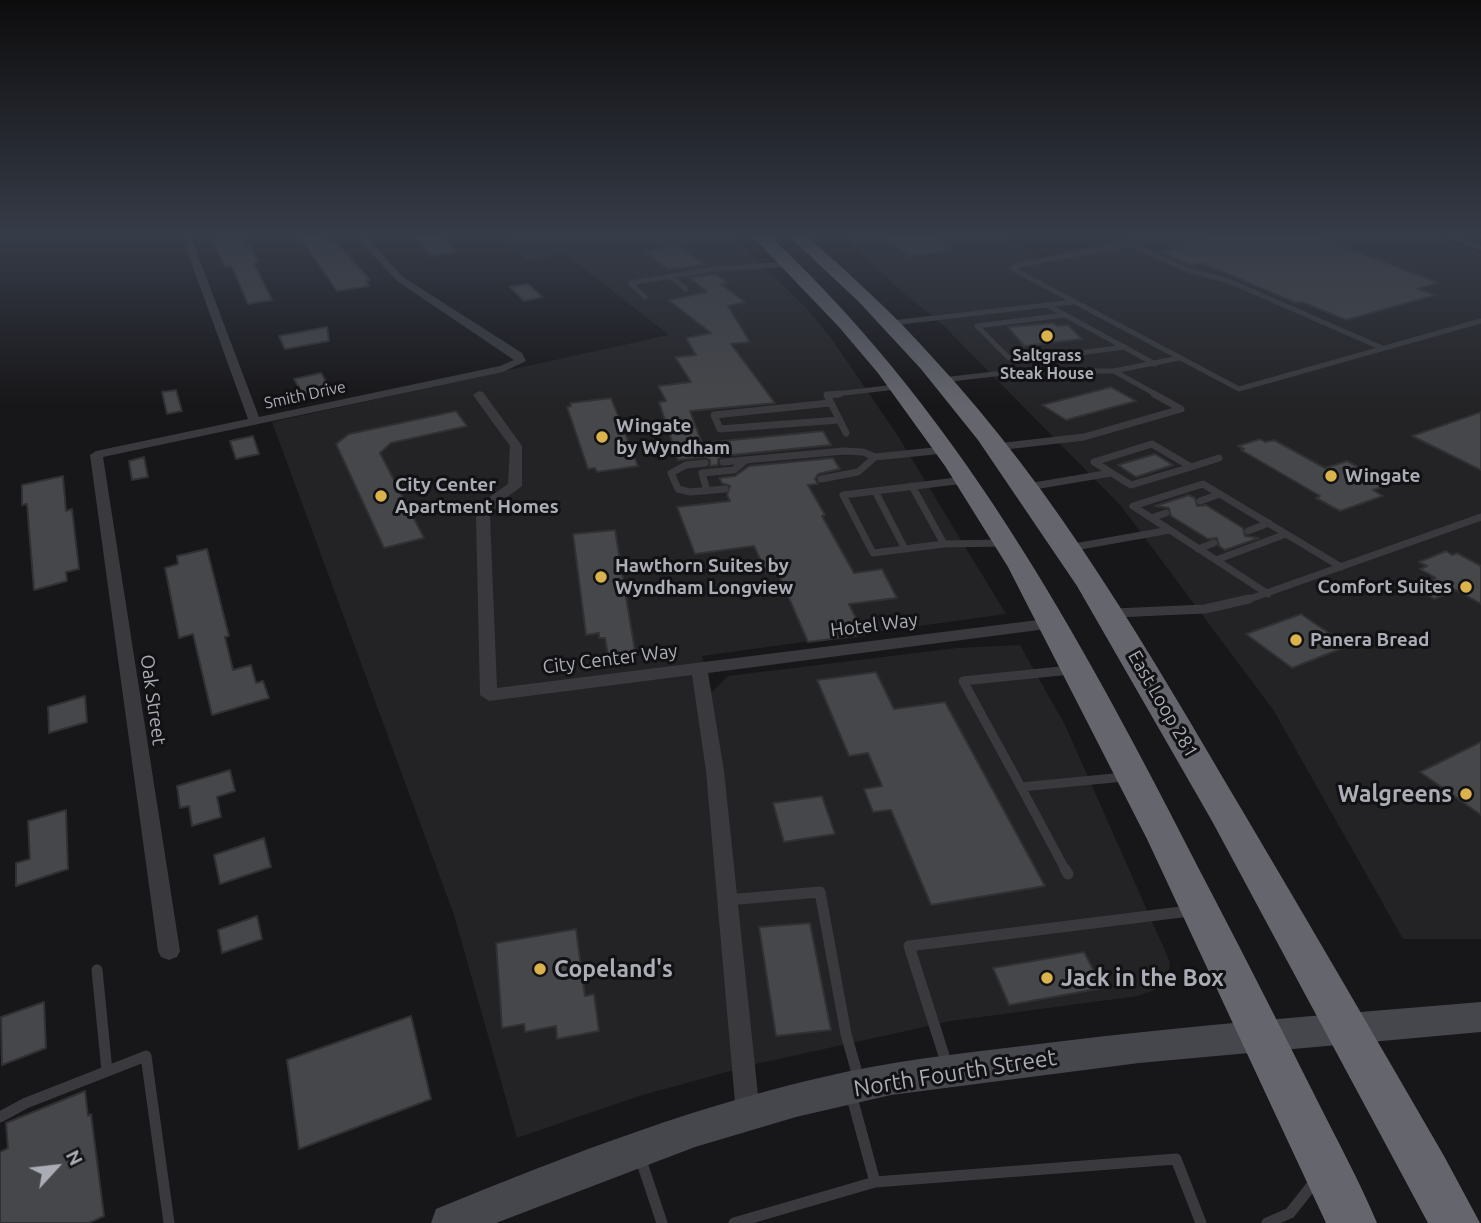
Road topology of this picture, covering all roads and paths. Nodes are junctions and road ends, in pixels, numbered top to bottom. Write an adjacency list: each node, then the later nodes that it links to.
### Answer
1 (207, 294): 25 (street)
2 (423, 294): 25 (street, Smith Drive)
3 (642, 294): 8 (lane)
4 (826, 294): 14 (highway, East Loop 281)
5 (859, 294): 13 (highway, East Loop 281)
6 (1058, 294): 9 (lane)
7 (1259, 294): 16 (lane)
8 (645, 297)
9 (1073, 302): 10 (lane); 17 (lane)
10 (1047, 305): 11 (lane); 13 (lane)
11 (1065, 315): 15 (lane); 15 (lane)
12 (1481, 321): 16 (lane)
13 (889, 324): 20 (highway, East Loop 281)
14 (849, 326): 20 (highway); 21 (highway, East Loop 281)
15 (1125, 347): 18 (lane)
16 (1382, 348): 17 (lane)
17 (1179, 358): 18 (lane)
18 (1155, 364): 19 (lane)
19 (1114, 371): 20 (lane); 27 (lane)
20 (939, 380): 27 (highway, East Loop 281)
21 (899, 387): 23 (lane); 28 (highway, East Loop 281)
22 (479, 395): 64 (street, City Center Way)
23 (830, 403): 24 (lane); 24 (lane)
24 (839, 420): 26 (lane)
25 (255, 422): 29 (street, Smith Drive)
26 (846, 433)
27 (994, 447): 40 (highway, East Loop 281)
28 (947, 450): 30 (lane); 38 (highway, East Loop 281)
29 (96, 455): 71 (street, Oak Street)
30 (875, 457): 32 (lane); 37 (lane)
31 (1219, 458): 35 (lane)
32 (746, 460): 33 (lane); 42 (lane)
33 (723, 462)
34 (705, 463): 42 (lane)
35 (1192, 467): 36 (lane); 36 (lane)
36 (1111, 473): 40 (lane)
37 (821, 478)
38 (967, 480): 39 (lane); 53 (highway, East Loop 281)
39 (912, 486): 43 (lane); 55 (lane)
40 (1024, 488): 57 (highway, East Loop 281)
41 (725, 489): 42 (lane)
42 (707, 491)
43 (875, 491): 56 (lane); 56 (lane)
44 (1220, 494): 45 (lane); 48 (lane); 49 (lane)
45 (1200, 501)
46 (1166, 513): 48 (lane)
47 (1481, 517): 60 (lane)
48 (1151, 518): 50 (lane)
49 (1269, 523): 51 (lane); 52 (lane)
50 (1170, 530): 57 (lane); 58 (lane)
51 (1248, 531)
52 (1286, 534): 59 (lane); 60 (lane)
53 (1007, 543): 55 (lane); 63 (highway, East Loop 281)
54 (1214, 543): 58 (lane)
55 (944, 544): 56 (lane)
56 (905, 549)
57 (1066, 549): 62 (highway, East Loop 281)
58 (1198, 549): 59 (lane)
59 (1216, 560): 61 (lane)
60 (1341, 567): 61 (lane)
61 (1268, 594): 62 (lane)
62 (1109, 614): 74 (highway, East Loop 281)
63 (1054, 623): 64 (street, Hotel Way); 65 (highway, East Loop 281)
64 (698, 669): 69 (street, City Center Way)
65 (1077, 670): 66 (highway, East Loop 281); 67 (lane)
66 (1133, 776): 67 (lane); 70 (highway, East Loop 281)
67 (1021, 787): 68 (lane)
68 (1068, 874)
69 (726, 900): 78 (lane); 79 (street, City Center Way)
70 (1200, 910): 75 (highway, East Loop 281); 77 (lane)
71 (169, 951)
72 (97, 970): 76 (lane)
73 (1481, 1017): 74 (main road, North Fourth Street)
74 (1347, 1027): 75 (main road, North Fourth Street); 91 (highway, East Loop 281)
75 (1262, 1034): 77 (main road, North Fourth Street); 82 (highway, East Loop 281)
76 (107, 1071): 80 (lane); 84 (lane)
77 (949, 1071): 78 (main road, North Fourth Street)
78 (855, 1087): 79 (main road, North Fourth Street); 83 (lane)
79 (748, 1114): 81 (main road, North Fourth Street)
80 (0, 1117)
81 (638, 1150): 85 (main road, North Fourth Street); 86 (lane)
82 (1325, 1166): 89 (lane); 90 (highway, East Loop 281)
83 (875, 1182): 87 (lane); 88 (lane)
84 (169, 1223)
85 (450, 1223)
86 (662, 1223)
87 (734, 1223)
88 (1201, 1223)
89 (1267, 1223)
90 (1352, 1223)
91 (1455, 1223)

